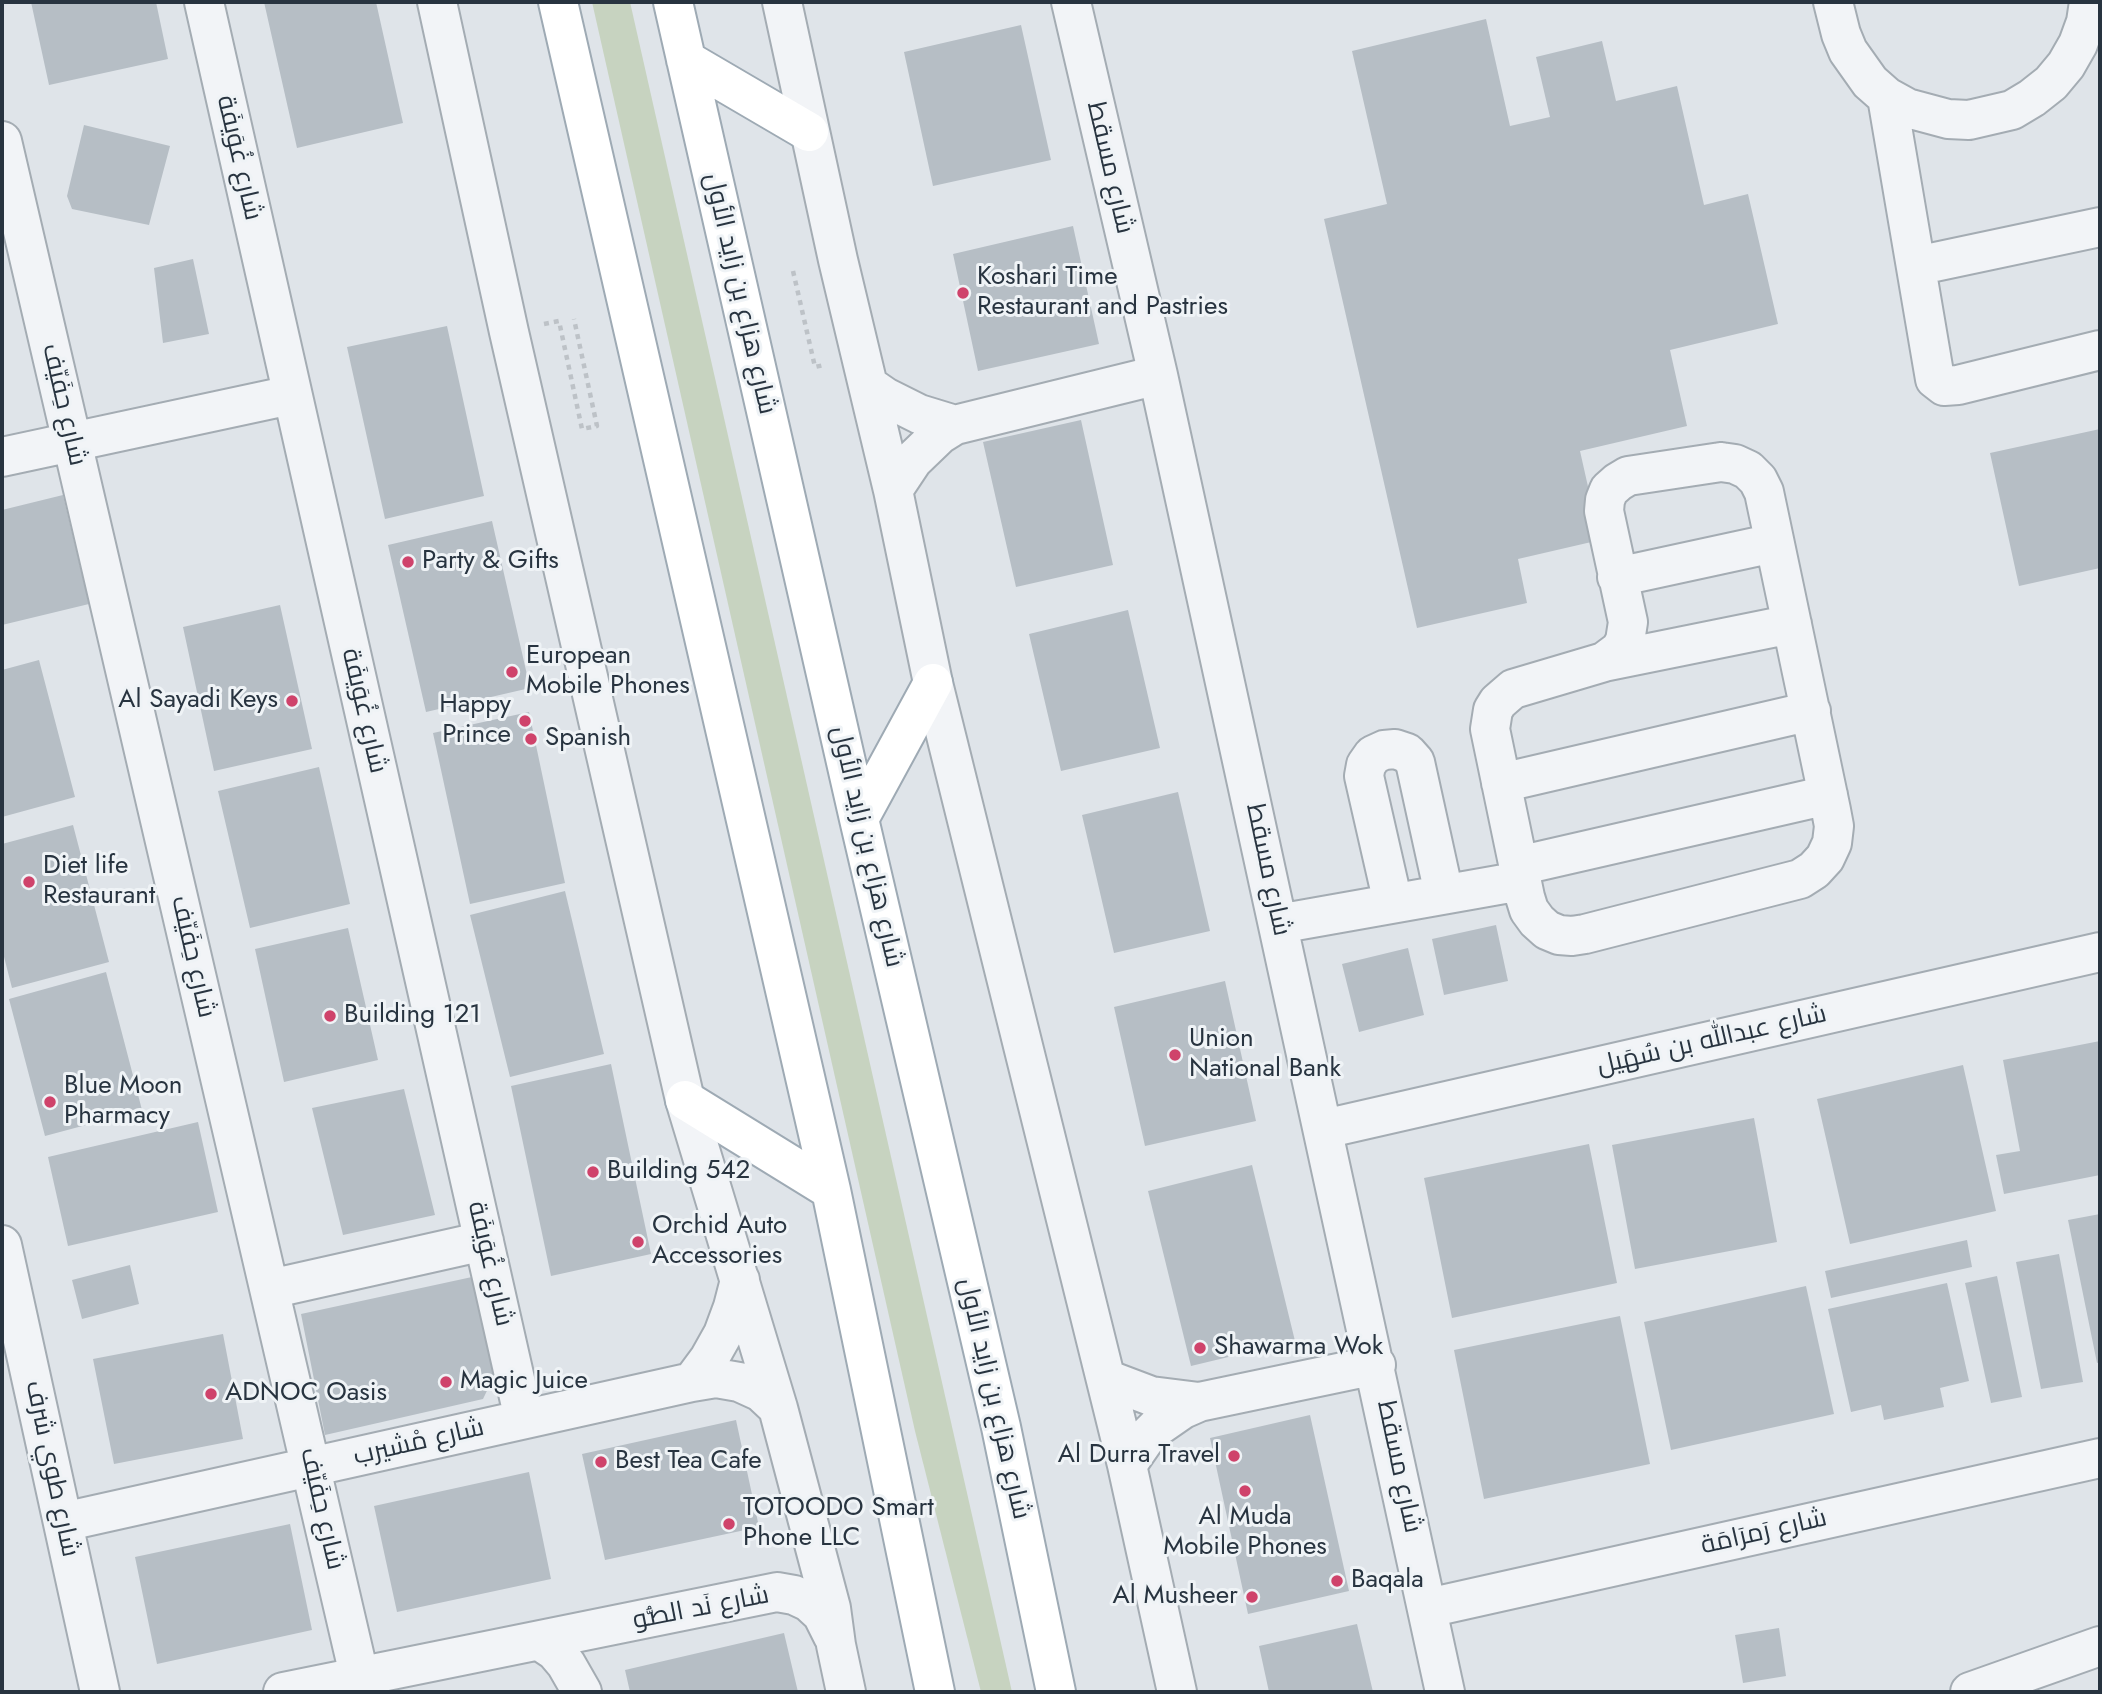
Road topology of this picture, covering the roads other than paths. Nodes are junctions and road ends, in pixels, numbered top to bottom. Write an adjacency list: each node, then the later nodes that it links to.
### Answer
1 (204, 2): 18 (street, شارع غُوَيفَة)
2 (437, 2): 37 (street)
3 (558, 2): 39 (main road)
4 (673, 2): 9 (main road, شارع هزاع بن زايد الأول)
5 (782, 2): 11 (street)
6 (1070, 2): 16 (street, شارع مسقط)
7 (1833, 2): 10 (street)
8 (2089, 2): 10 (street)
9 (686, 60): 11 (main road); 31 (main road, شارع هزاع بن زايد الأول)
10 (1887, 97): 14 (street)
11 (810, 132): 17 (street)
12 (2, 141): 20 (street, شارع حِفَيّف)
13 (2100, 227): 14 (street)
14 (1916, 265): 15 (street)
15 (2100, 350)
16 (1158, 375): 19 (street); 35 (street, شارع مسقط)
17 (869, 386): 19 (street); 22 (street)
18 (291, 395): 20 (street); 40 (street, شارع غُوَيفَة)
19 (955, 425): 22 (street)
20 (72, 442): 21 (street); 43 (street, شارع حِفَيّف)
21 (2, 457)
22 (893, 490): 27 (street)
23 (1774, 543): 24 (street); 24 (street); 25 (street)
24 (1617, 578): 26 (street)
25 (1792, 624): 26 (street); 28 (street)
26 (1604, 662): 29 (street)
27 (933, 683): 31 (main road); 45 (street)
28 (1811, 711): 29 (street); 30 (street)
29 (1501, 783): 32 (street)
30 (1828, 795): 32 (street); 32 (street)
31 (859, 819): 64 (main road, شارع هزاع بن زايد الأول)
32 (1520, 874): 33 (street)
33 (1444, 894): 34 (street); 34 (street)
34 (1393, 903): 35 (street)
35 (1278, 924): 38 (street, شارع مسقط)
36 (2100, 952): 38 (street, شارع عبدالله بن سُهَيل)
37 (685, 1100): 39 (main road); 42 (street)
38 (1324, 1129): 44 (street, شارع مسقط)
39 (831, 1190): 63 (main road)
40 (484, 1241): 43 (street); 49 (street, شارع غُوَيفَة)
41 (3, 1253): 53 (street, شارع طوي شرف)
42 (740, 1280): 46 (street); 48 (street)
43 (270, 1289): 52 (street, شارع حِفَيّف)
44 (1376, 1365): 47 (street, شارع مسقط); 54 (street, شارع مسقط)
45 (1106, 1379): 47 (street, شارع مسقط); 51 (street)
46 (692, 1382): 48 (street, شارع مْشيرب); 49 (street, شارع مْشيرب)
47 (1199, 1402): 51 (street, شارع مسقط)
48 (778, 1408): 56 (street)
49 (524, 1419): 52 (street, شارع مْشيرب)
50 (2100, 1458): 54 (street, شارع رَمرَامَة)
51 (1127, 1465): 65 (street)
52 (312, 1467): 53 (street, شارع مْشيرب); 58 (street, شارع حِفَيّف)
53 (63, 1522): 59 (street, شارع طوي شرف)
54 (1428, 1608): 66 (street, شارع مسقط)
55 (540, 1641): 56 (street, شارع نَد الصُّو); 58 (street, شارع نَد الصُّو); 61 (street)
56 (836, 1645): 62 (street)
57 (2100, 1646): 67 (street)
58 (361, 1685): 60 (street, شارع نَد الصُّو)
59 (100, 1692)
60 (283, 1692)
61 (582, 1692)
62 (846, 1692)
63 (935, 1692)
64 (1056, 1692)
65 (1177, 1692)
66 (1445, 1692)
67 (1970, 1692)

